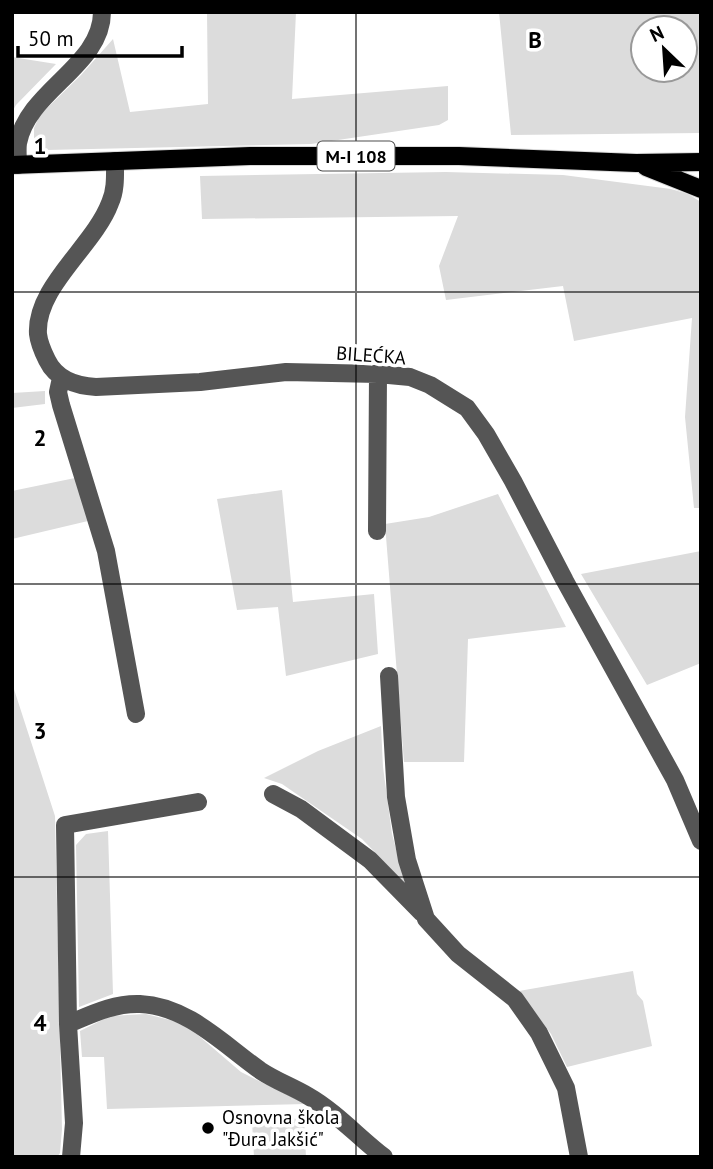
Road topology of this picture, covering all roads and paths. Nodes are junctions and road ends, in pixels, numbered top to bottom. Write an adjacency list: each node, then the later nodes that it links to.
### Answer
1 (102, 12): 5 (street)
2 (115, 161): 4 (main road, M-I 108); 5 (main road, M-I 108); 8 (street)
3 (701, 162): 4 (main road, M-I 108)
4 (636, 163): 6 (main road)
5 (15, 165)
6 (701, 189)
7 (378, 374): 8 (street, BILEĆKA); 9 (street); 14 (street, BILEĆKA)
8 (61, 378): 11 (street)
9 (377, 531)
10 (389, 676): 15 (street)
11 (136, 714)
12 (273, 794): 15 (street)
13 (198, 802): 16 (street)
14 (701, 841)
15 (426, 919): 19 (street)
16 (68, 1024): 17 (street); 18 (street)
17 (71, 1157)
18 (384, 1157)
19 (579, 1157)

